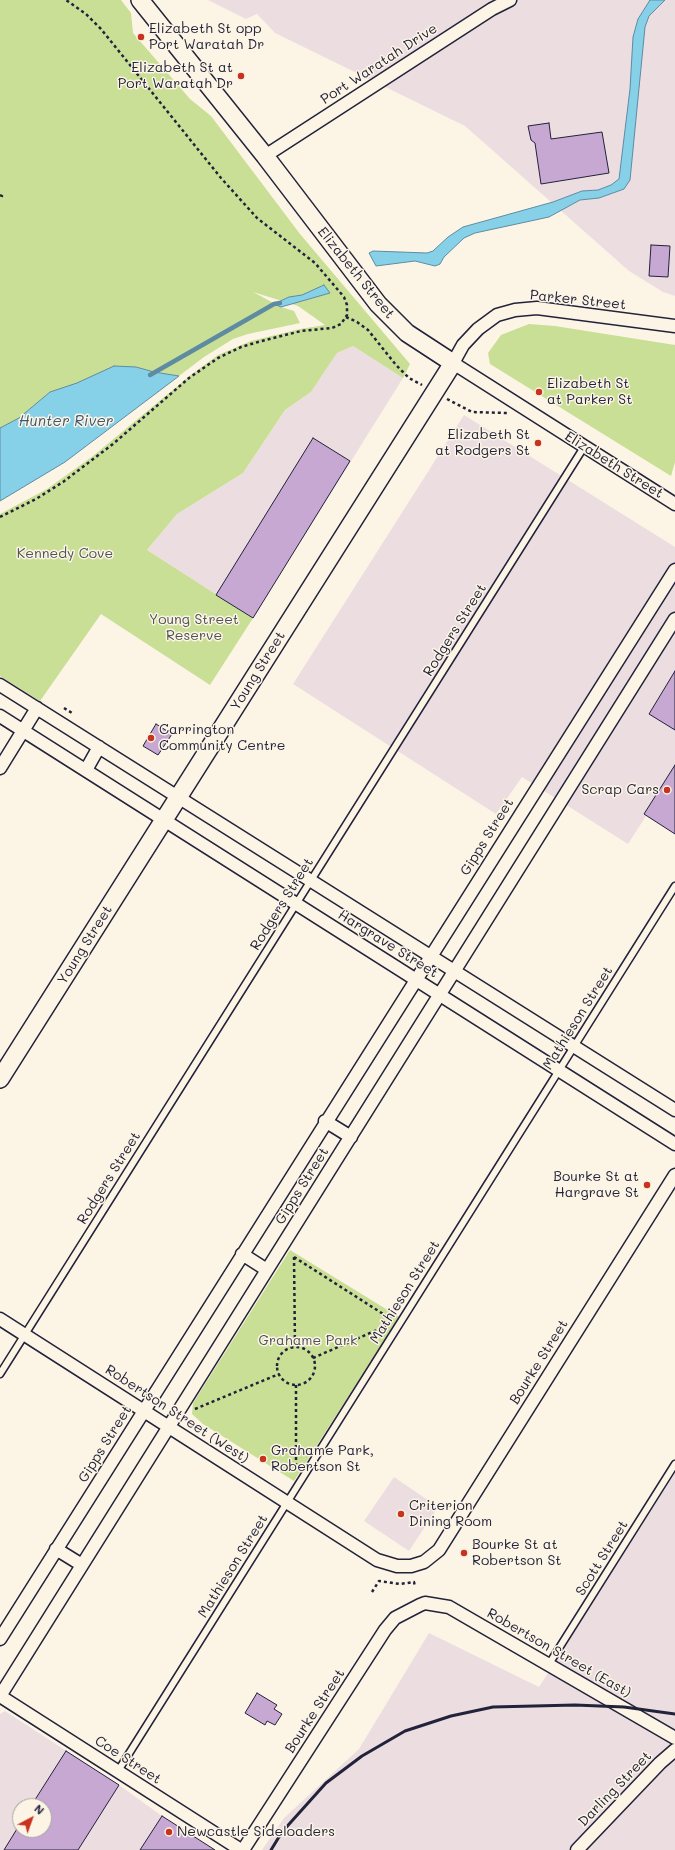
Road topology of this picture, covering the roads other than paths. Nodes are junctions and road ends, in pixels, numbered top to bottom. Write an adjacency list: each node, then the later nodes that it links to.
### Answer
1 (140, 0): 3 (main road, Elizabeth Street)
2 (510, 0): 3 (street, Port Waratah Drive)
3 (265, 156): 5 (main road, Elizabeth Street)
4 (675, 326): 5 (street, Parker Street)
5 (453, 363): 6 (street, Elizabeth Street); 17 (main road, Young Street)
6 (584, 447): 7 (street, Elizabeth Street); 19 (lane, Rodgers Street)
7 (675, 504)
8 (675, 570): 22 (street, Gipps Street)
9 (675, 619): 23 (street, Gipps Street)
10 (0, 685): 11 (street, Hargrave Street)
11 (37, 708): 13 (street); 14 (street, Hargrave Street)
12 (0, 716): 13 (street, Hargrave Street)
13 (23, 731): 15 (street); 16 (street, Hargrave Street)
14 (99, 748): 16 (street); 17 (street, Hargrave Street)
15 (0, 768)
16 (86, 770): 18 (street, Hargrave Street)
17 (179, 797): 18 (main road, Young Street); 19 (street, Hargrave Street)
18 (164, 820): 21 (street, Hargrave Street); 28 (main road, Young Street)
19 (311, 880): 21 (lane, Rodgers Street); 22 (street, Hargrave Street)
20 (675, 886): 26 (lane, Mathieson Street)
21 (297, 904): 24 (street, Hargrave Street); 37 (lane, Rodgers Street)
22 (430, 955): 23 (street, Hargrave Street); 24 (street, Gipps Street)
23 (455, 971): 25 (street, Gipps Street); 26 (street, Hargrave Street)
24 (415, 979): 25 (street, Hargrave Street); 30 (street, Gipps Street)
25 (440, 995): 27 (street, Hargrave Street); 31 (street, Gipps Street)
26 (574, 1046): 27 (lane, Mathieson Street); 29 (street, Hargrave Street)
27 (559, 1070): 32 (street, Hargrave Street); 42 (lane, Mathieson Street)
28 (0, 1080)
29 (675, 1110)
30 (326, 1121): 31 (street); 34 (street, Gipps Street)
31 (351, 1138): 35 (street, Gipps Street)
32 (675, 1144)
33 (675, 1175): 44 (street, Bourke Street)
34 (242, 1254): 35 (street); 39 (street, Gipps Street)
35 (267, 1270): 40 (street, Gipps Street)
36 (0, 1319): 37 (street, Robertson Street (West))
37 (25, 1335): 38 (lane, Rodgers Street); 39 (street, Robertson Street (West))
38 (0, 1374)
39 (143, 1411): 40 (street, Robertson Street (West)); 43 (street, Gipps Street)
40 (168, 1426): 42 (street, Robertson Street (West)); 45 (street, Gipps Street)
41 (675, 1464): 48 (lane, Scott Street)
42 (287, 1502): 44 (street, Robertson Street (West)); 52 (lane, Mathieson Street)
43 (56, 1549): 45 (street); 47 (street, Gipps Street)
44 (424, 1562)
45 (82, 1565): 49 (street, Gipps Street)
46 (425, 1603): 48 (street, Robertson Street (East)); 53 (street, Bourke Street)
47 (0, 1639)
48 (549, 1664): 50 (street, Robertson Street (East))
49 (0, 1696): 52 (street, Coe Street)
50 (675, 1738)
51 (675, 1750): 54 (street, Darling Street)
52 (118, 1772): 53 (street, Coe Street)
53 (242, 1850)
54 (577, 1850)

